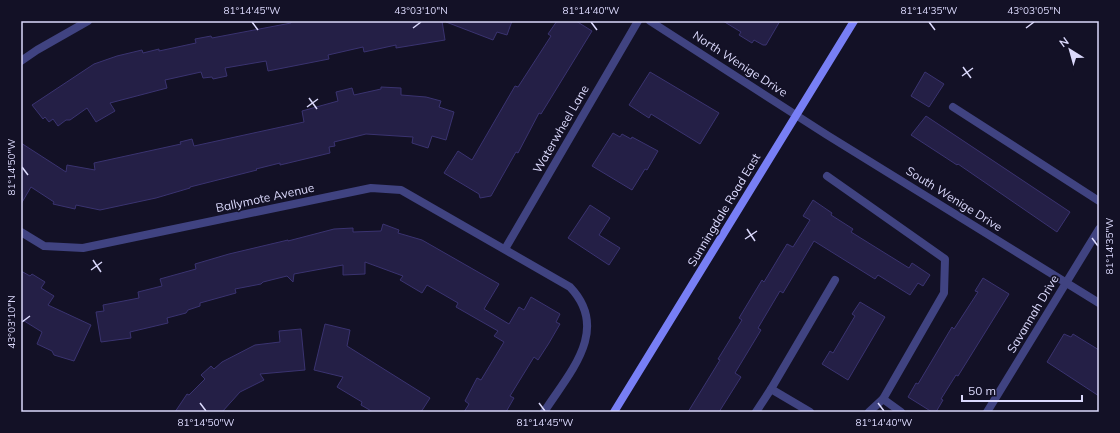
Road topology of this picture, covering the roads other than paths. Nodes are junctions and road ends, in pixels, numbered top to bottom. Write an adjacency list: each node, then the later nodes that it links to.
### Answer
1 (88, 21): 5 (street)
2 (638, 21): 12 (street, Waterwheel Lane)
3 (650, 21): 7 (street, North Wenige Drive)
4 (854, 21): 7 (main road, Sunningdale Road East)
5 (21, 61)
6 (953, 107): 9 (street)
7 (796, 115): 14 (street, South Wenige Drive); 19 (main road, Sunningdale Road East)
8 (827, 176): 17 (street)
9 (1099, 201)
10 (1099, 229): 14 (street, Savannah Drive)
11 (21, 232): 12 (street, Ballymote Avenue)
12 (505, 249): 18 (street, Ballymote Avenue)
13 (835, 280): 16 (street)
14 (1066, 282): 15 (street, South Wenige Drive); 24 (street, Savannah Drive)
15 (1099, 303)
16 (771, 389): 20 (street); 21 (street)
17 (883, 399): 22 (street); 23 (street)
18 (544, 412)
19 (614, 412)
20 (756, 412)
21 (810, 412)
22 (869, 412)
23 (901, 412)
24 (987, 412)

